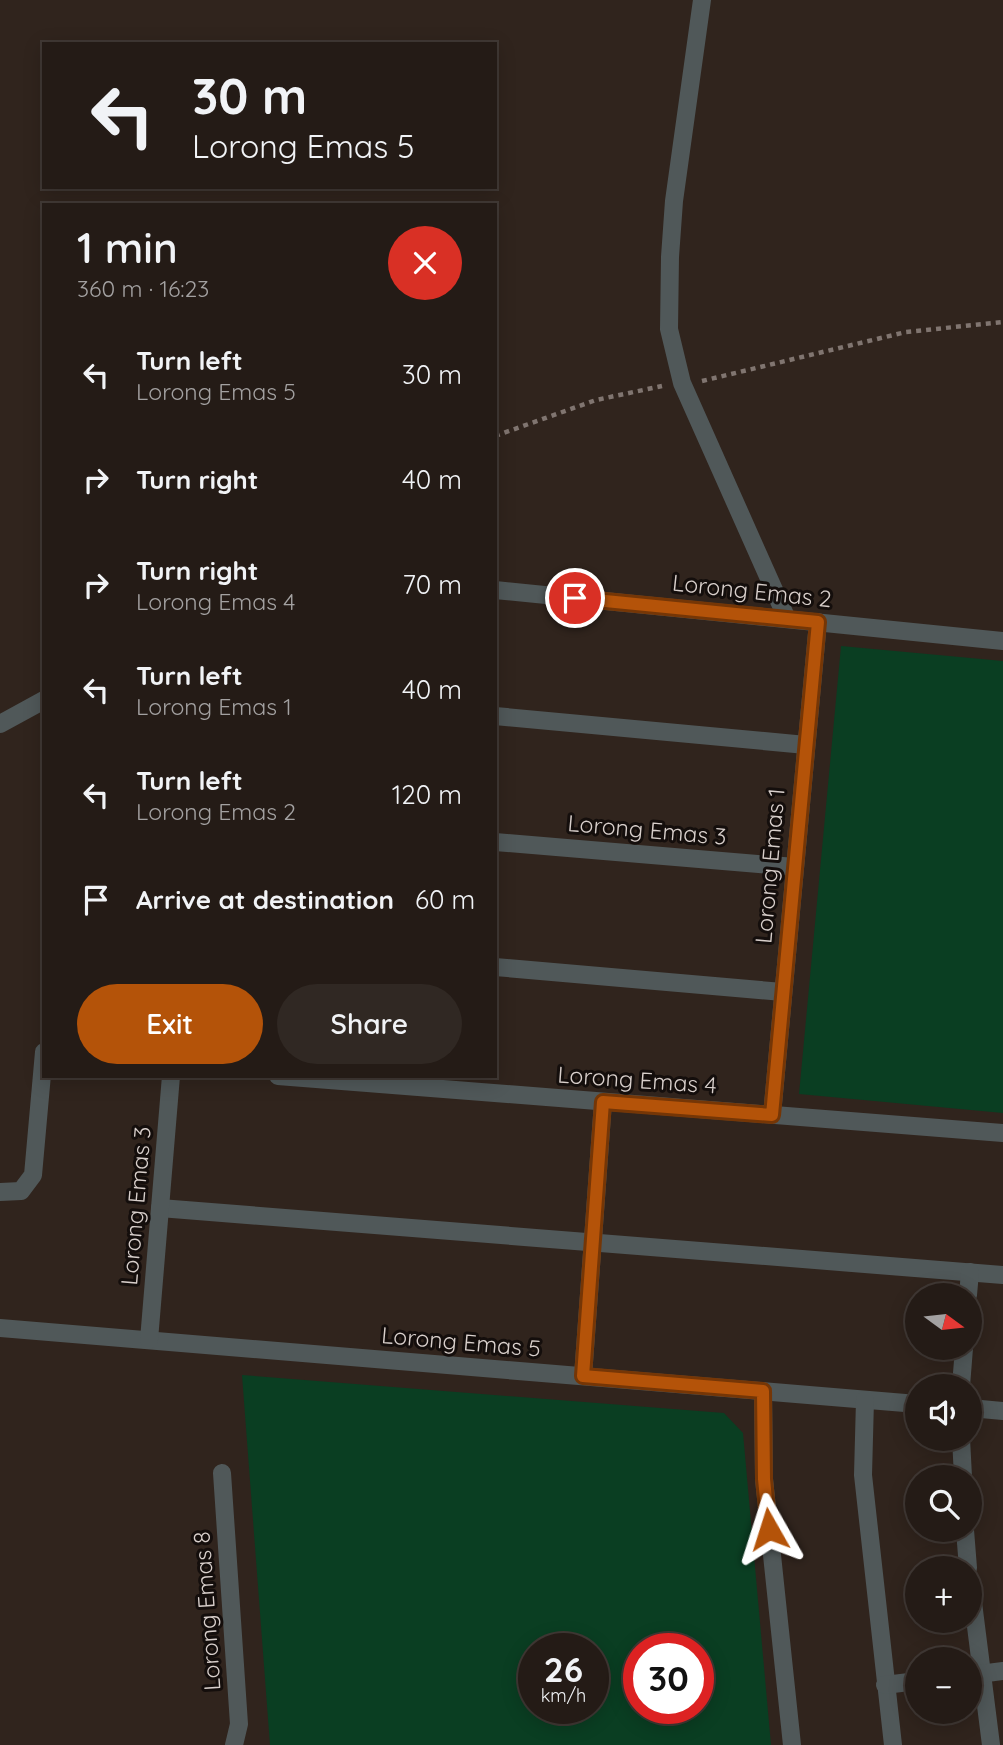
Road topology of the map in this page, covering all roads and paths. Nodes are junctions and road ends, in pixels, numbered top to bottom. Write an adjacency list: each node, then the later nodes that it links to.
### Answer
1 (702, 0): 3 (street)
2 (1003, 322): 3 (path)
3 (682, 383): 4 (path); 6 (street)
4 (497, 435)
5 (497, 590): 6 (street, Lorong Emas 2)
6 (787, 619): 7 (street, Lorong Emas 2)
7 (818, 622): 8 (street, Lorong Emas 2); 12 (street, Lorong Emas 1)
8 (1003, 641)
9 (42, 701): 11 (street)
10 (497, 716): 12 (street)
11 (0, 724)
12 (806, 745): 14 (street, Lorong Emas 1)
13 (497, 842): 14 (street, Lorong Emas 3)
14 (795, 867): 16 (street, Lorong Emas 1)
15 (497, 969): 16 (street)
16 (783, 992): 22 (street, Lorong Emas 1)
17 (42, 1074): 24 (street)
18 (171, 1078): 25 (street, Lorong Emas 3)
19 (330, 1078): 20 (street, Lorong Emas 4)
20 (485, 1084): 21 (street, Lorong Emas 4)
21 (603, 1102): 22 (street, Lorong Emas 4); 26 (street)
22 (772, 1115): 23 (street, Lorong Emas 4)
23 (997, 1133)
24 (0, 1192)
25 (160, 1208): 26 (street); 31 (street, Lorong Emas 3)
26 (593, 1242): 27 (street); 32 (street)
27 (970, 1272): 28 (street); 29 (street)
28 (1003, 1275)
29 (969, 1283)
30 (0, 1328): 31 (street, Lorong Emas 5)
31 (149, 1340): 32 (street, Lorong Emas 5)
32 (583, 1376): 33 (street, Lorong Emas 5)
33 (763, 1391): 34 (street, Lorong Emas 5); 45 (street)
34 (865, 1399): 35 (street, Lorong Emas 5); 42 (street)
35 (905, 1403)
36 (982, 1409): 37 (street)
37 (1003, 1411)
38 (222, 1472): 44 (street, Lorong Emas 8)
39 (1003, 1671): 40 (street)
40 (982, 1673)
41 (905, 1682): 42 (street)
42 (885, 1685): 46 (street)
43 (982, 1705): 47 (street)
44 (234, 1745)
45 (792, 1745)
46 (893, 1745)
47 (991, 1745)

